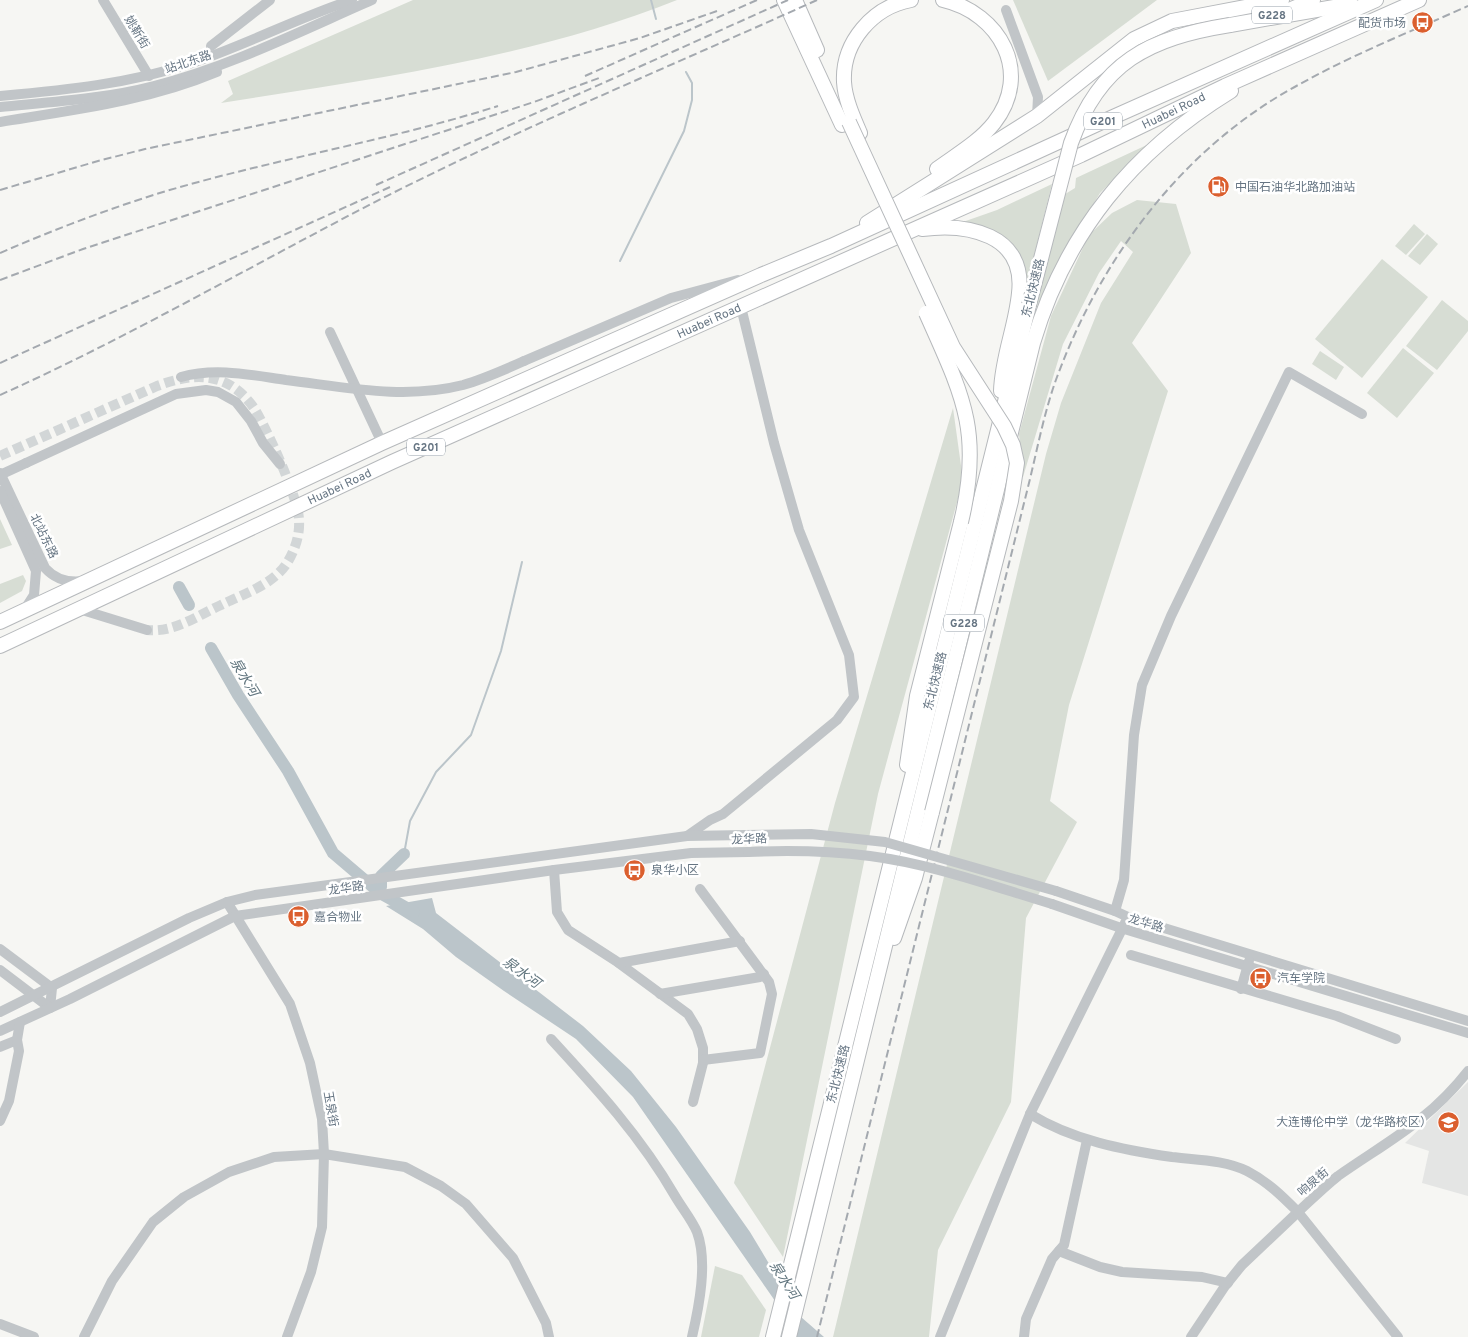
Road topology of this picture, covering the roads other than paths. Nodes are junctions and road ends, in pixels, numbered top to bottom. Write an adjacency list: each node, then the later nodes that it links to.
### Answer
1 (103, 0): 19 (street, 姚靳街)
2 (270, 0): 17 (street)
3 (372, 0): 13 (street, 站北东路)
4 (784, 0): 24 (highway)
5 (795, 0): 24 (highway)
6 (911, 0): 24 (highway)
7 (943, 0): 25 (highway)
8 (1282, 0): 22 (highway)
9 (1313, 0): 15 (highway, G228)
10 (1366, 0): 15 (highway)
11 (1376, 0): 27 (highway, Huabei Road / G201)
12 (1419, 0): 18 (highway, Huabei Road / G201)
13 (346, 3): 16 (street, 站北东路); 19 (street, 站北东路)
14 (1006, 10): 22 (street)
15 (1230, 25): 33 (highway, 东北快速路 / G228, bridge)
16 (272, 44): 21 (street, 站北东路); 23 (street)
17 (211, 46)
18 (1292, 56): 26 (highway, Huabei Road / G201); 61 (highway, 东北快速路 / G228)
19 (149, 76): 20 (street, 站北东路)
20 (0, 96)
21 (0, 107)
22 (1037, 116): 25 (highway)
23 (0, 122)
24 (848, 122): 44 (highway, bridge); 61 (highway, bridge)
25 (908, 196): 27 (highway)
26 (904, 233): 29 (highway, Huabei Road / G201); 33 (highway)
27 (831, 246): 28 (highway, Huabei Road / G201)
28 (761, 275): 31 (street, bridge); 34 (highway, Huabei Road / G201)
29 (742, 307): 39 (highway, Huabei Road / G201); 45 (street)
30 (330, 332): 34 (street)
31 (181, 377)
32 (1362, 414): 49 (street)
33 (1000, 419): 44 (highway, 东北快速路 / G228)
34 (382, 443): 38 (highway, Huabei Road / G201)
35 (280, 464): 36 (street, bridge)
36 (0, 474): 38 (street, 北站东路)
37 (0, 491): 40 (street, 北站东路)
38 (87, 581): 40 (highway, Huabei Road / G201)
39 (79, 609): 42 (street); 43 (highway, Huabei Road / G201)
40 (23, 611): 41 (highway, Huabei Road / G201)
41 (0, 622)
42 (146, 630)
43 (0, 646)
44 (902, 814): 87 (highway, 东北快速路 / G228)
45 (687, 836): 48 (street, 龙华路); 49 (street, 龙华路, bridge)
46 (554, 870): 50 (street, 龙华路); 52 (street, 龙华路, bridge); 57 (street)
47 (700, 888): 53 (street)
48 (227, 902): 50 (street, 玉泉街); 62 (street, 龙华路)
49 (1115, 910): 51 (street, 龙华路)
50 (235, 916): 66 (street, 龙华路); 82 (street, 玉泉街)
51 (1128, 918): 52 (street); 56 (street, 龙华路)
52 (1121, 928): 58 (street, 龙华路); 79 (street)
53 (740, 942): 57 (street); 60 (street)
54 (0, 949): 62 (street)
55 (1131, 955): 63 (street)
56 (1252, 955): 58 (street); 68 (street, 龙华路)
57 (618, 963): 64 (street)
58 (1246, 966): 63 (street); 71 (street, 龙华路)
59 (0, 970): 65 (street)
60 (764, 974): 64 (street); 76 (street)
61 (875, 985): 93 (highway, 东北快速路 / G228)
62 (52, 988): 65 (street, 龙华路); 66 (street)
63 (1241, 989): 74 (street)
64 (660, 994): 76 (street)
65 (35, 996): 66 (street); 67 (street, 龙华路)
66 (50, 1008): 69 (street, 龙华路)
67 (0, 1012)
68 (1468, 1021)
69 (20, 1022): 70 (street, 龙华路); 73 (street)
70 (0, 1031)
71 (1468, 1033)
72 (551, 1039): 92 (street)
73 (17, 1040): 75 (street); 80 (street)
74 (1396, 1040)
75 (0, 1047)
76 (703, 1060): 78 (street)
77 (1468, 1071): 83 (street, 响泉街)
78 (693, 1102)
79 (1030, 1114): 81 (street); 94 (street)
80 (0, 1121)
81 (1087, 1140): 83 (street); 84 (street)
82 (324, 1154): 89 (street); 90 (street, 玉泉街); 91 (street)
83 (1298, 1212): 85 (street); 97 (street, 响泉街)
84 (1059, 1251): 85 (street); 95 (street)
85 (1228, 1283): 96 (street)
86 (0, 1324): 88 (street)
87 (774, 1331)
88 (34, 1337)
89 (84, 1337)
90 (288, 1337)
91 (548, 1337)
92 (692, 1337)
93 (789, 1337)
94 (940, 1337)
95 (1024, 1337)
96 (1191, 1337)
97 (1398, 1337)

